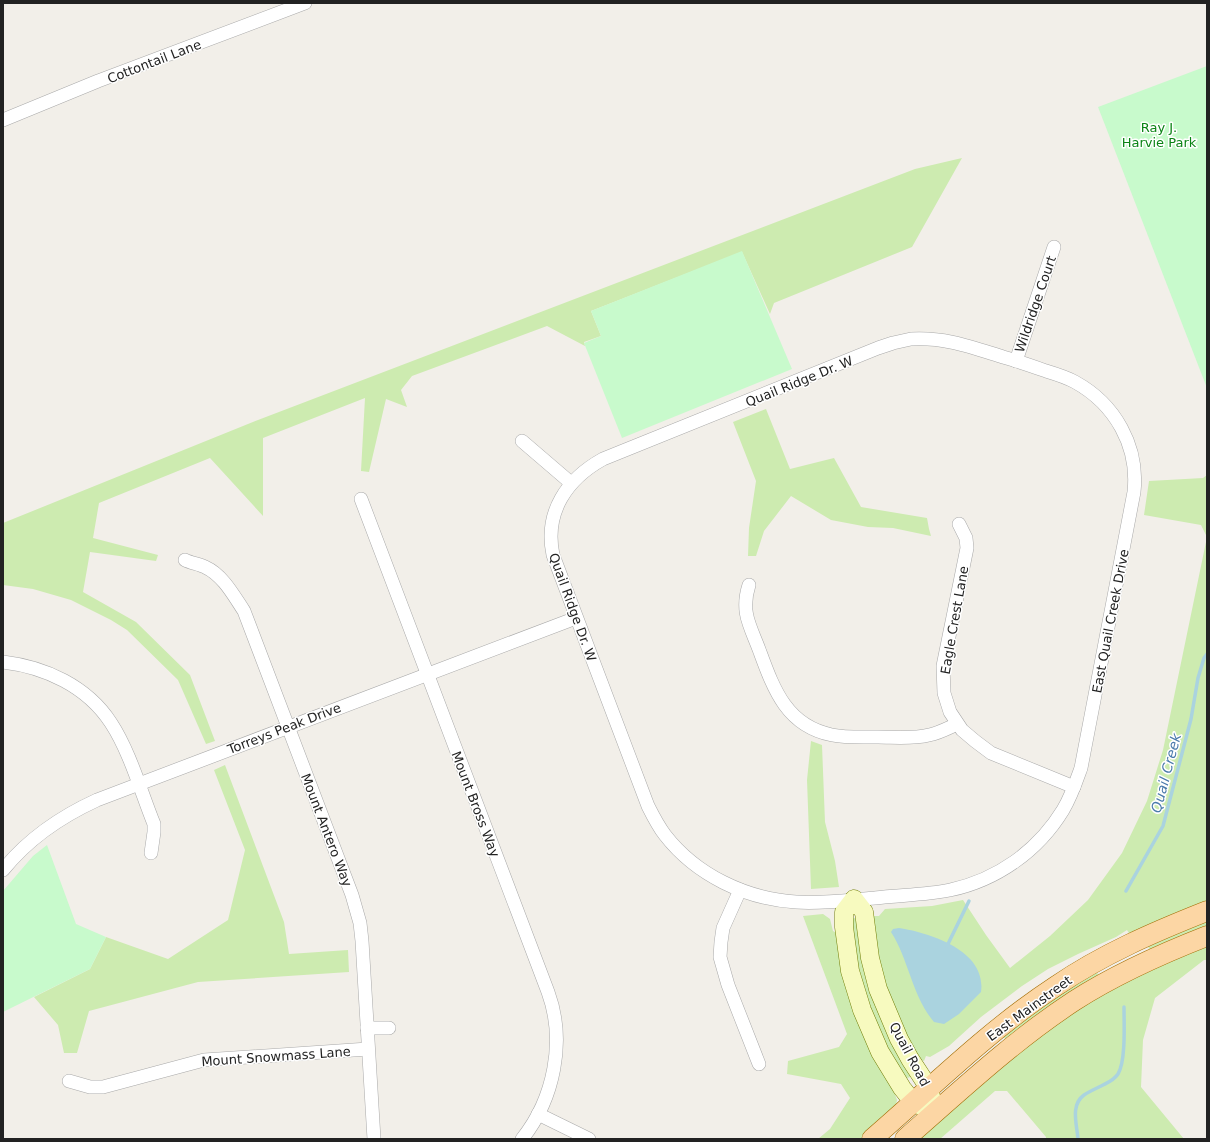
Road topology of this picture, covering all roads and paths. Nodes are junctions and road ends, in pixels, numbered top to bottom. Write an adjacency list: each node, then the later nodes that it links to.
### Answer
1 (305, 3): 2 (street, Cottontail Lane)
2 (3, 120)
3 (1054, 246): 5 (street, Wildridge Court)
4 (911, 340): 5 (street, East Quail Creek Drive); 7 (street, Quail Ridge Dr. W)
5 (1016, 361): 18 (street, East Quail Creek Drive)
6 (522, 441): 7 (street)
7 (571, 484): 12 (street, Quail Ridge Dr. W)
8 (361, 499): 14 (street, Mount Bross Way)
9 (959, 524): 15 (street, Eagle Crest Lane)
10 (185, 560): 16 (street, Mount Antero Way)
11 (749, 585): 15 (street)
12 (576, 618): 14 (street, Torreys Peak Drive); 21 (street, Quail Ridge Dr. W)
13 (3, 662): 17 (street)
14 (427, 674): 16 (street, Torreys Peak Drive); 33 (street, Mount Bross Way)
15 (957, 724): 18 (street, Eagle Crest Lane)
16 (288, 727): 17 (street, Torreys Peak Drive); 25 (street, Mount Antero Way)
17 (138, 784): 19 (street); 20 (street, Torreys Peak Drive)
18 (1074, 787): 22 (street, East Quail Creek Drive)
19 (151, 853)
20 (4, 866)
21 (740, 890): 22 (street, Quail Ridge Dr. W); 28 (street)
22 (854, 899): 30 (street, Quail Road); 31 (street, Quail Road)
23 (1207, 911): 30 (main road, East Mainstreet)
24 (1207, 936): 32 (main road, East Mainstreet)
25 (367, 1028): 26 (street); 27 (street, Mount Antero Way)
26 (389, 1028)
27 (368, 1048): 29 (street, Mount Snowmass Lane); 34 (street, Mount Antero Way)
28 (759, 1064)
29 (69, 1081)
30 (929, 1088): 31 (main road, East Mainstreet); 32 (street, Quail Road)
31 (913, 1102): 32 (street, Quail Road); 37 (main road, East Mainstreet)
32 (935, 1113): 38 (main road, East Mainstreet)
33 (538, 1114): 35 (street, Mount Bross Way); 36 (street)
34 (374, 1139)
35 (522, 1139)
36 (589, 1139)
37 (872, 1139)
38 (905, 1139)

